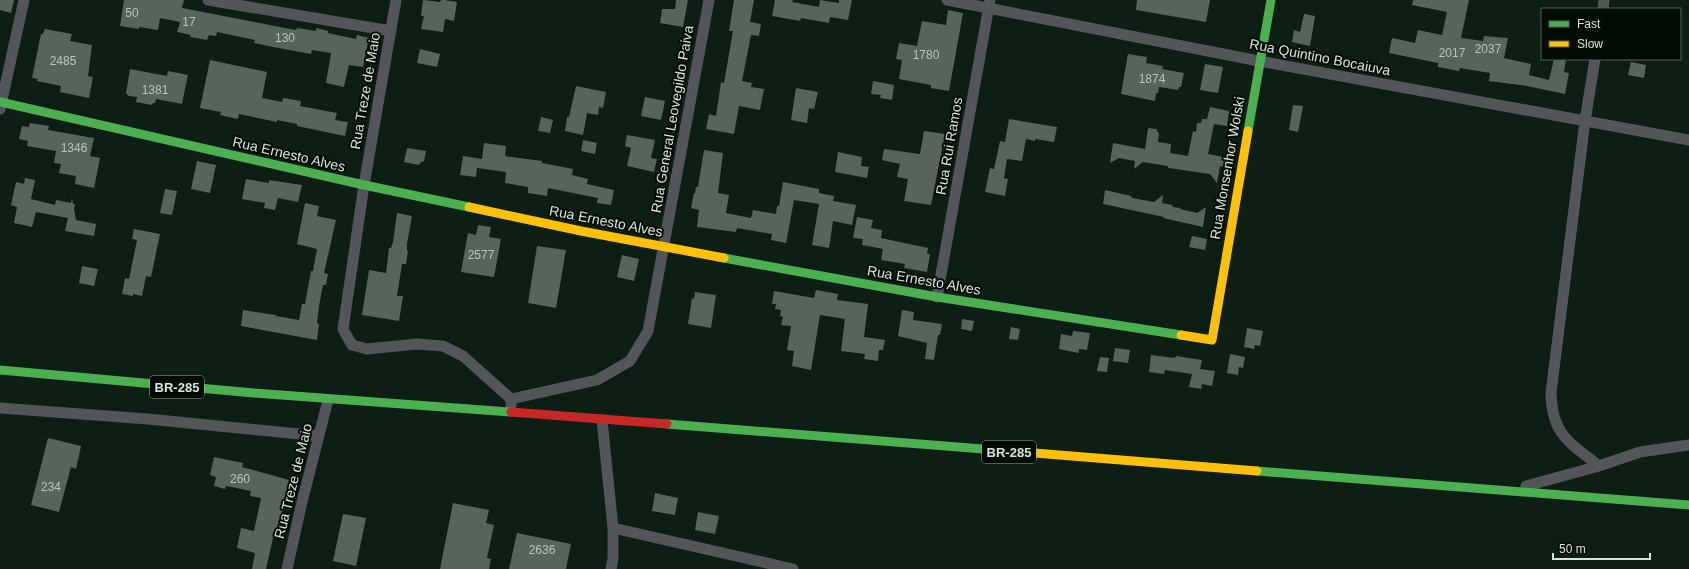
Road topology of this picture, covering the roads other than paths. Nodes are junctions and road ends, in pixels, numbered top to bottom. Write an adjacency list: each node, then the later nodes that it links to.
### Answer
1 (24, 0): 11 (street)
2 (208, 0): 8 (street)
3 (396, 0): 8 (street, Rua Treze de Maio)
4 (709, 0): 15 (street, Rua General Leovegildo Paiva)
5 (947, 0): 7 (street, Rua Quintino Bocaiuva)
6 (1271, 0): 10 (main road, Rua Monsenhor Wolski)
7 (989, 4): 10 (street, Rua Quintino Bocaiuva); 16 (street, Rua Rui Ramos)
8 (391, 31): 14 (street, Rua Treze de Maio)
9 (1595, 60): 12 (street)
10 (1259, 61): 12 (street, Rua Quintino Bocaiuva); 17 (main road, Rua Monsenhor Wolski)
11 (0, 104): 14 (main road, Rua Ernesto Alves)
12 (1585, 121): 13 (street, Rua Quintino Bocaiuva); 28 (street)
13 (1689, 140)
14 (364, 185): 15 (main road, Rua Ernesto Alves); 21 (street, Rua Treze de Maio)
15 (664, 247): 16 (main road, Rua Ernesto Alves); 21 (street, Rua General Leovegildo Paiva)
16 (937, 297): 17 (main road, Rua Ernesto Alves)
17 (1212, 340)
18 (6, 361): 20 (main road, BR-285)
19 (0, 370): 20 (main road, BR-285)
20 (26, 371): 22 (main road, BR-285)
21 (511, 399): 24 (street)
22 (328, 400): 24 (main road, BR-285); 26 (street, Rua Treze de Maio)
23 (0, 408): 26 (street)
24 (510, 412): 25 (main road, BR-285)
25 (602, 420): 29 (main road, BR-285); 31 (street)
26 (319, 436): 32 (street, Rua Treze de Maio)
27 (1689, 445): 28 (street)
28 (1599, 466): 29 (street)
29 (1508, 491): 30 (main road, BR-285)
30 (1689, 505)
31 (613, 528): 33 (street); 34 (street)
32 (287, 569)
33 (611, 569)
34 (793, 569)

